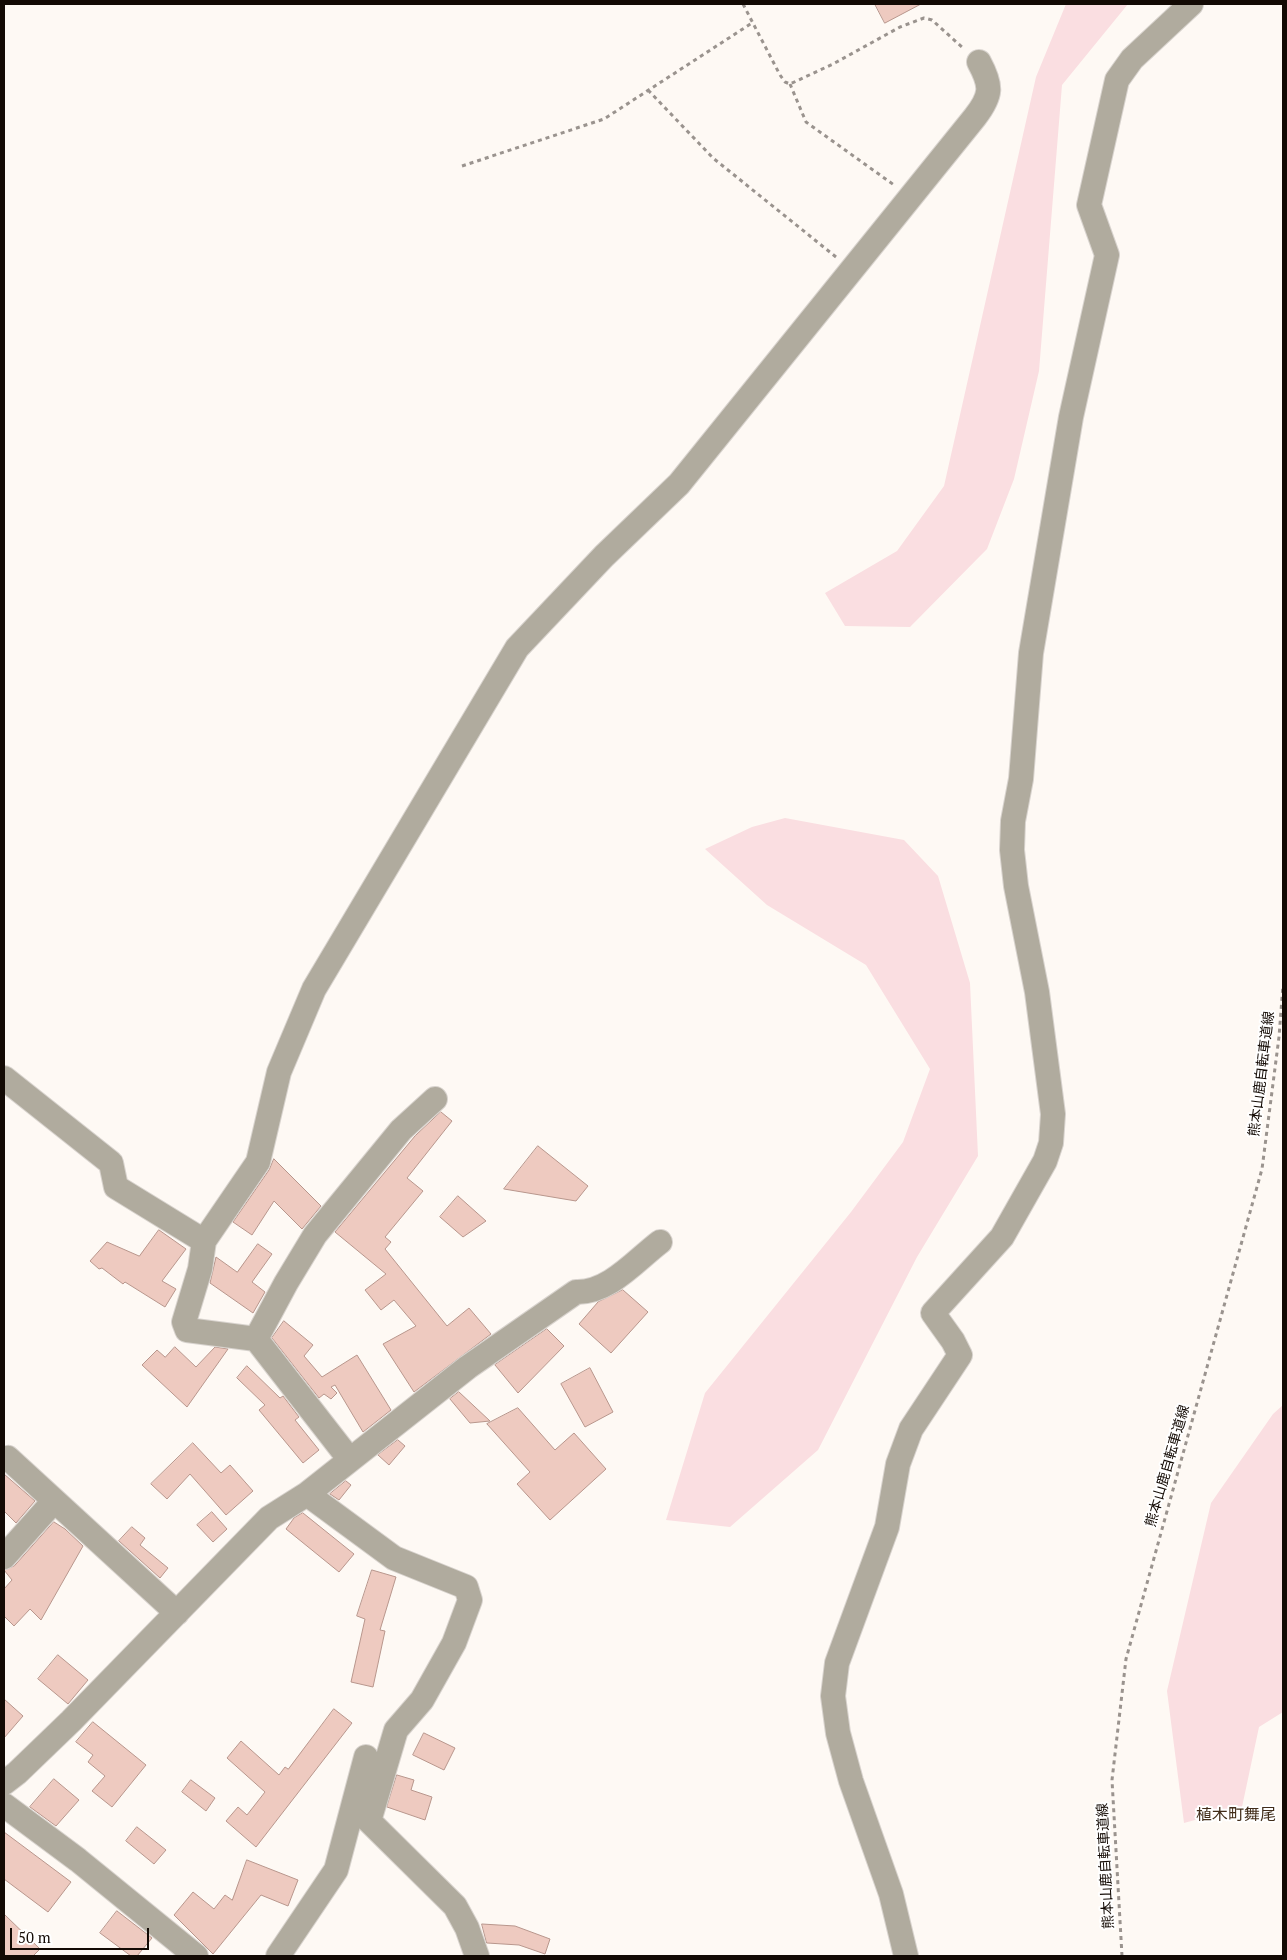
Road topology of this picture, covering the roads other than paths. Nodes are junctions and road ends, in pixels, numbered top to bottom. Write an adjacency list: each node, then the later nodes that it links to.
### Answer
1 (1191, 4): 22 (street)
2 (979, 62): 5 (street)
3 (4, 1078): 5 (street)
4 (435, 1099): 7 (street)
5 (204, 1241): 7 (street)
6 (660, 1242): 9 (street)
7 (256, 1339): 9 (street)
8 (4, 1460): 11 (street)
9 (350, 1460): 10 (street)
10 (307, 1494): 13 (street); 17 (street)
11 (54, 1501): 12 (street); 13 (street)
12 (4, 1557)
13 (177, 1613): 15 (street)
14 (366, 1757): 18 (street)
15 (4, 1783)
16 (4, 1805): 19 (street)
17 (368, 1821): 18 (street); 21 (street)
18 (336, 1870): 20 (street)
19 (196, 1956)
20 (278, 1956)
21 (477, 1956)
22 (906, 1956)

